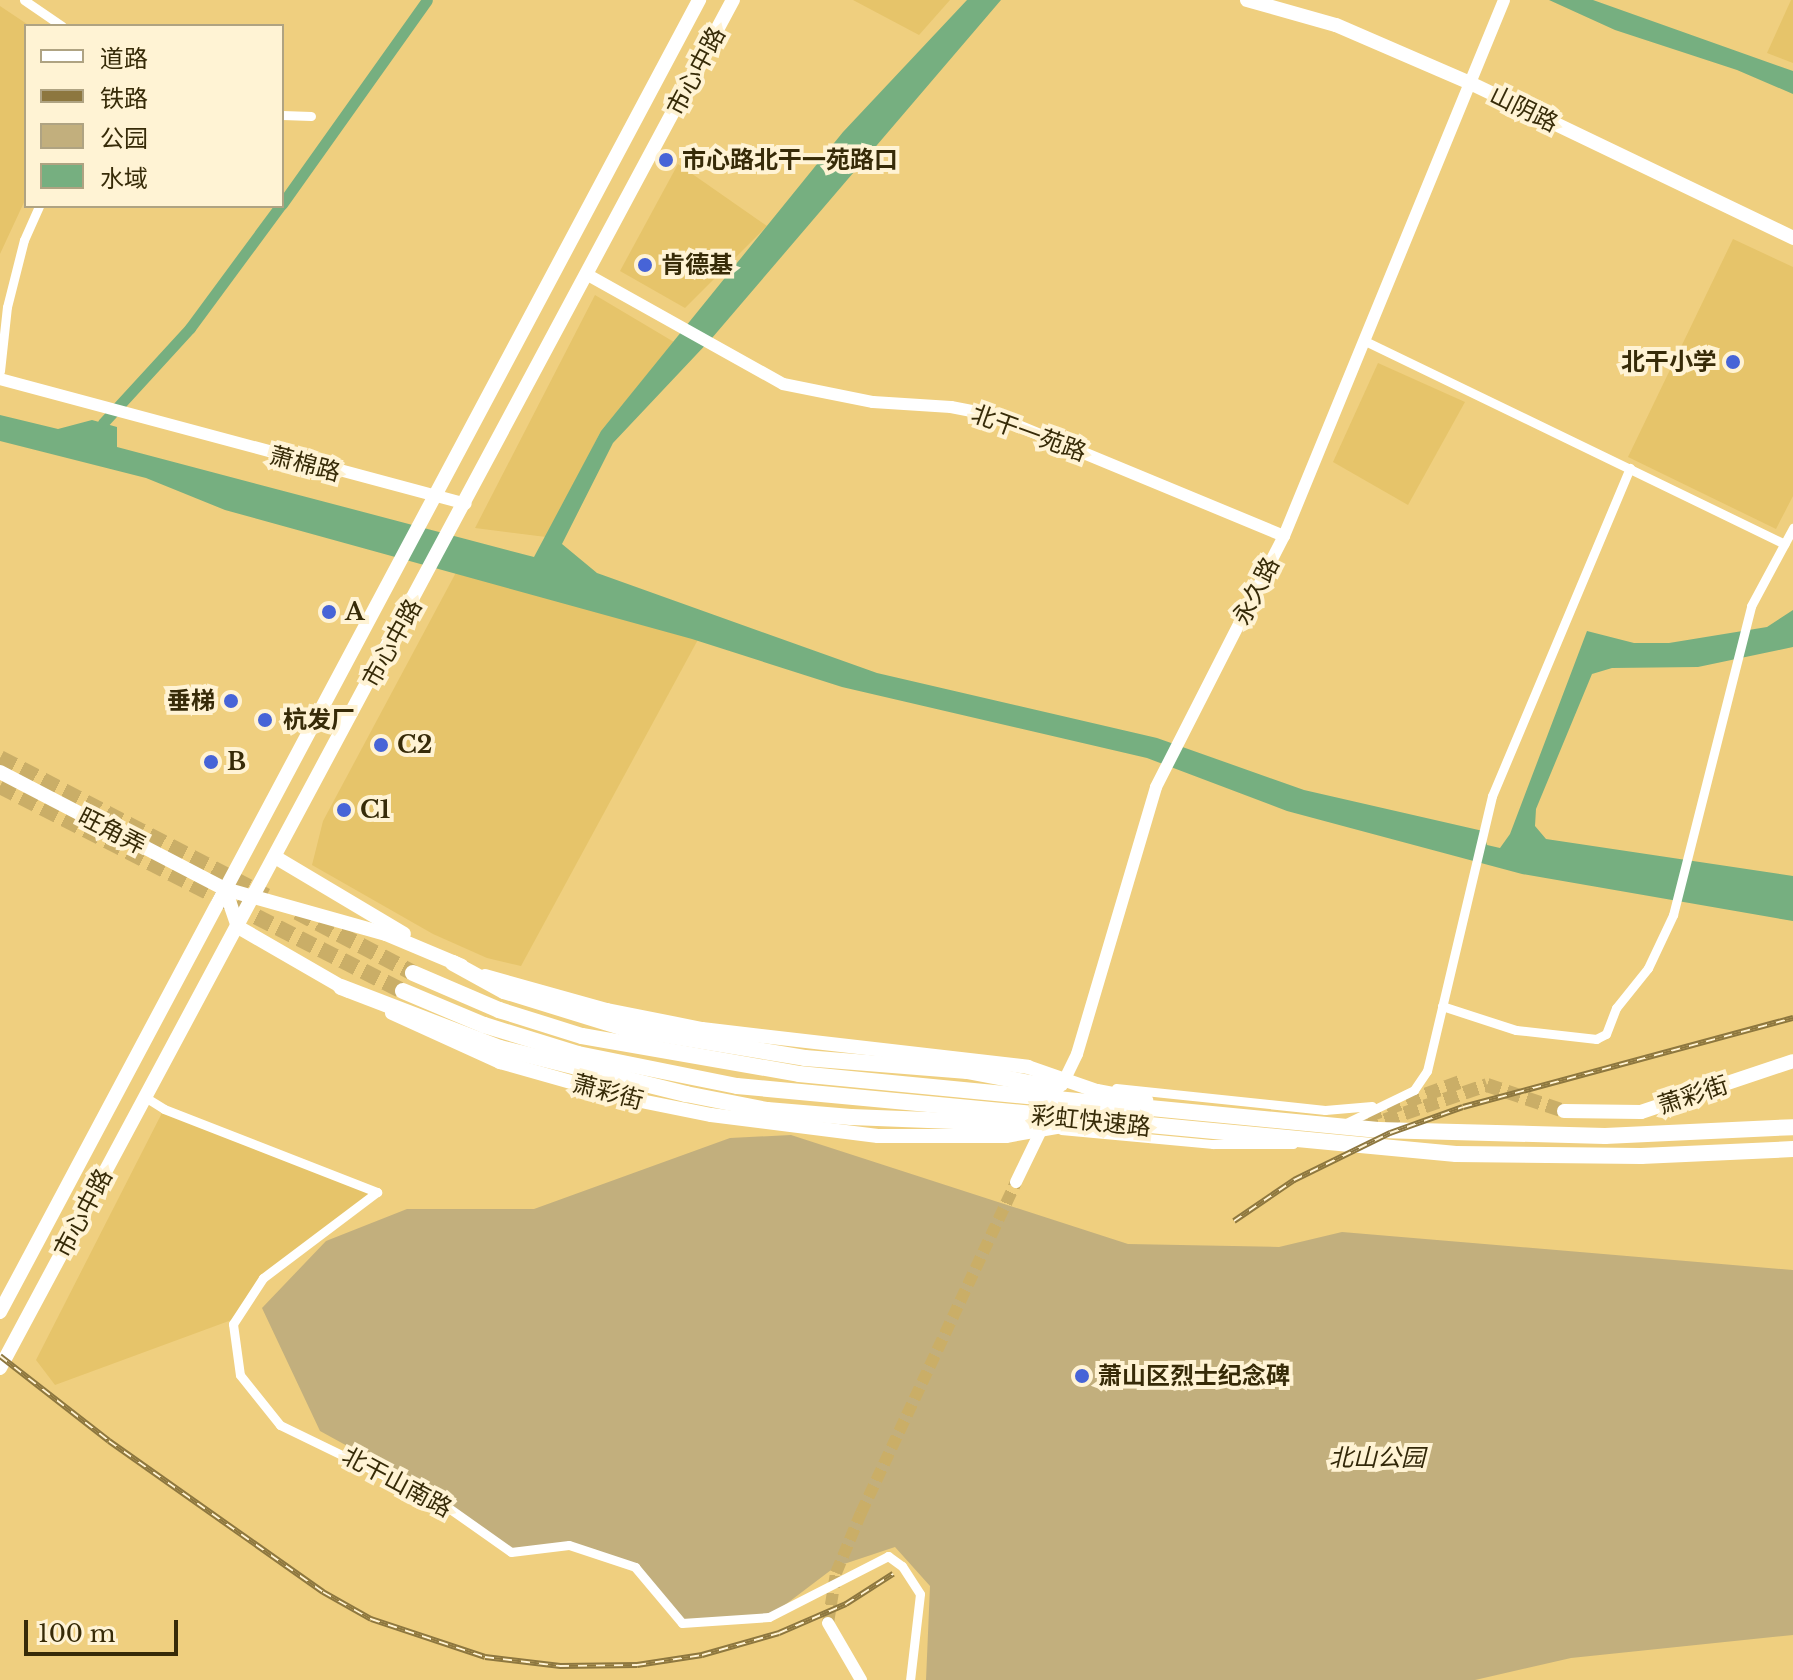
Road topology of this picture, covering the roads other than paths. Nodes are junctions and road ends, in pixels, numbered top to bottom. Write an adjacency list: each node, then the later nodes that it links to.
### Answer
1 (24, 0): 7 (street)
2 (699, 0): 18 (main road, 市心中路)
3 (733, 0): 13 (main road, 市心中路)
4 (1247, 0): 6 (main road, 山阴路)
5 (1504, 0): 8 (street, 永久路)
6 (1284, 4): 8 (main road, 山阴路)
7 (59, 24)
8 (1468, 82): 12 (main road, 山阴路); 14 (street, 永久路)
9 (284, 115): 10 (street)
10 (311, 116)
11 (38, 208): 15 (street)
12 (1793, 238)
13 (588, 275): 19 (main road, 市心中路); 21 (street, 北干一苑路)
14 (1365, 341): 17 (street); 21 (street, 永久路)
15 (0, 371)
16 (0, 379): 18 (street, 萧棉路)
17 (1630, 468): 22 (street); 32 (street)
18 (431, 497): 19 (street, 萧棉路); 25 (main road, 市心中路)
19 (466, 504): 24 (main road, 市心中路)
20 (1793, 528): 22 (street)
21 (1284, 536): 34 (street, 永久路)
22 (1784, 544): 32 (street)
23 (0, 772): 25 (main road, 旺角弄)
24 (275, 857): 26 (main road, 市心中路); 28 (main road)
25 (225, 889): 26 (main road); 27 (main road); 46 (main road, 市心中路)
26 (253, 899): 27 (main road, 市心中路); 28 (main road)
27 (238, 927): 30 (main road, 萧彩街); 35 (main road, 市心中路)
28 (453, 963): 34 (main road); 37 (highway)
29 (413, 973): 37 (highway, 彩虹快速路)
30 (341, 987): 41 (main road, 萧彩街); 42 (highway)
31 (403, 991): 42 (highway, 彩虹快速路)
32 (1442, 1006): 36 (street)
33 (1793, 1061): 38 (main road, 萧彩街)
34 (1064, 1082): 36 (street); 39 (main road); 41 (street, 永久路)
35 (145, 1097): 47 (main road, 市心中路); 50 (street, 北干山南路)
36 (1387, 1103): 41 (street)
37 (1156, 1107): 40 (highway, 彩虹快速路)
38 (1565, 1107)
39 (1292, 1116)
40 (1793, 1127)
41 (1042, 1128): 43 (main road, 萧彩街); 45 (street, 永久路)
42 (1154, 1128): 44 (highway, 彩虹快速路)
43 (1290, 1136)
44 (1793, 1149)
45 (1016, 1182)
46 (0, 1312)
47 (0, 1368)
48 (828, 1623): 49 (street)
49 (861, 1680)
50 (910, 1680)

